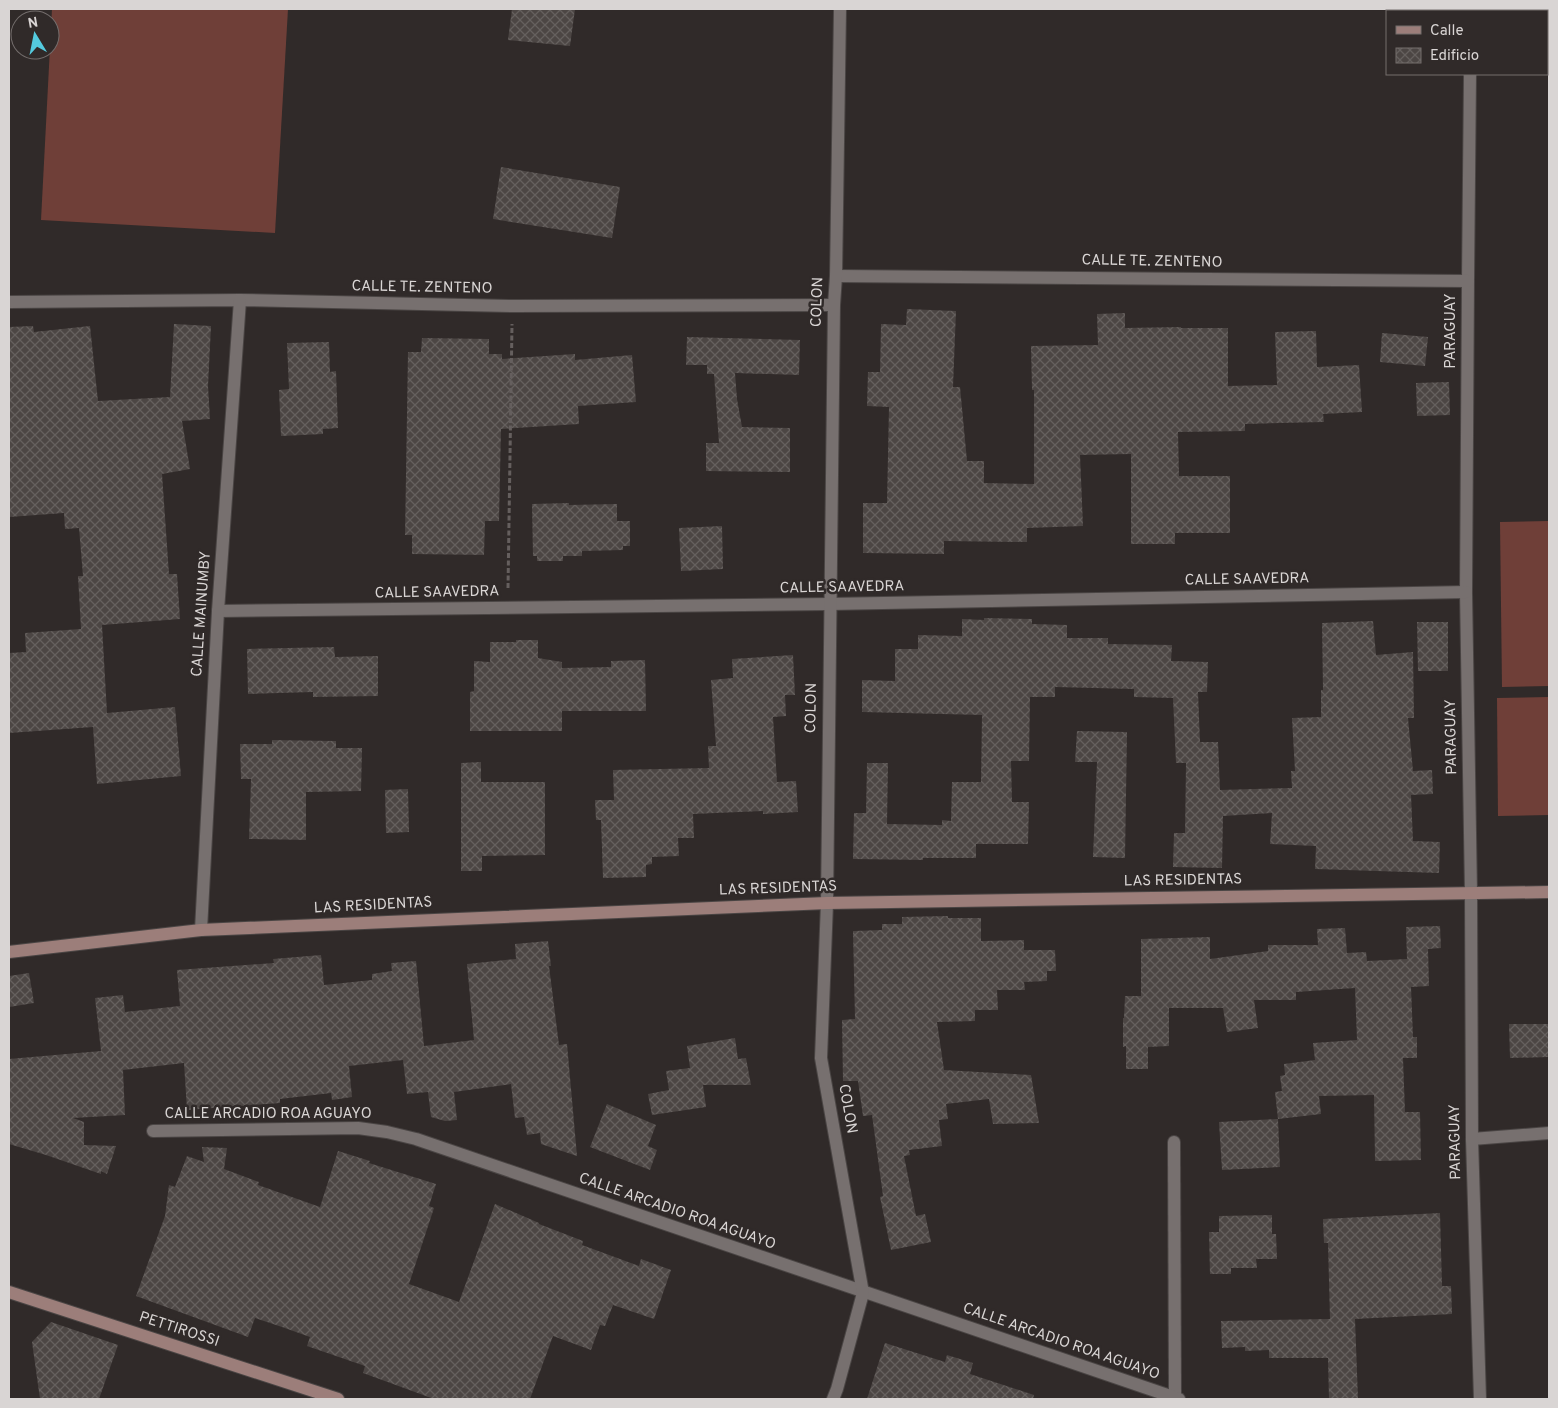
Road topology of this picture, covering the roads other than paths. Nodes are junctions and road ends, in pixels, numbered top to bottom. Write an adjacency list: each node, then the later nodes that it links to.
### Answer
1 (840, 9): 3 (street, COLON)
2 (1470, 75): 4 (street, PARAGUAY)
3 (836, 276): 4 (street, CALLE TE. ZENTENO); 7 (street, COLON)
4 (1468, 281): 8 (street, PARAGUAY)
5 (240, 300): 6 (street, CALLE TE. ZENTENO); 7 (street, CALLE TE. ZENTENO); 10 (street, CALLE MAINUMBY)
6 (9, 302)
7 (834, 305): 9 (street, COLON)
8 (1466, 592): 9 (street, CALLE SAAVEDRA); 12 (street, PARAGUAY)
9 (829, 604): 10 (street, CALLE SAAVEDRA); 13 (street, COLON)
10 (218, 611): 14 (street, CALLE MAINUMBY)
11 (1549, 892): 12 (main road, LAS RESIDENTAS)
12 (1471, 893): 13 (main road, LAS RESIDENTAS); 18 (street, PARAGUAY)
13 (827, 903): 14 (main road, LAS RESIDENTAS); 21 (street, COLON)
14 (201, 930): 15 (main road, LAS RESIDENTAS)
15 (9, 952)
16 (153, 1131): 21 (street, CALLE ARCADIO ROA AGUAYO)
17 (1549, 1133): 18 (street)
18 (1472, 1139): 25 (street, PARAGUAY)
19 (1174, 1142): 24 (street)
20 (9, 1292): 22 (main road, PETTIROSSI)
21 (863, 1293): 23 (street, COLON); 24 (street, CALLE ARCADIO ROA AGUAYO)
22 (338, 1399)
23 (833, 1399)
24 (1177, 1399)
25 (1480, 1399)

